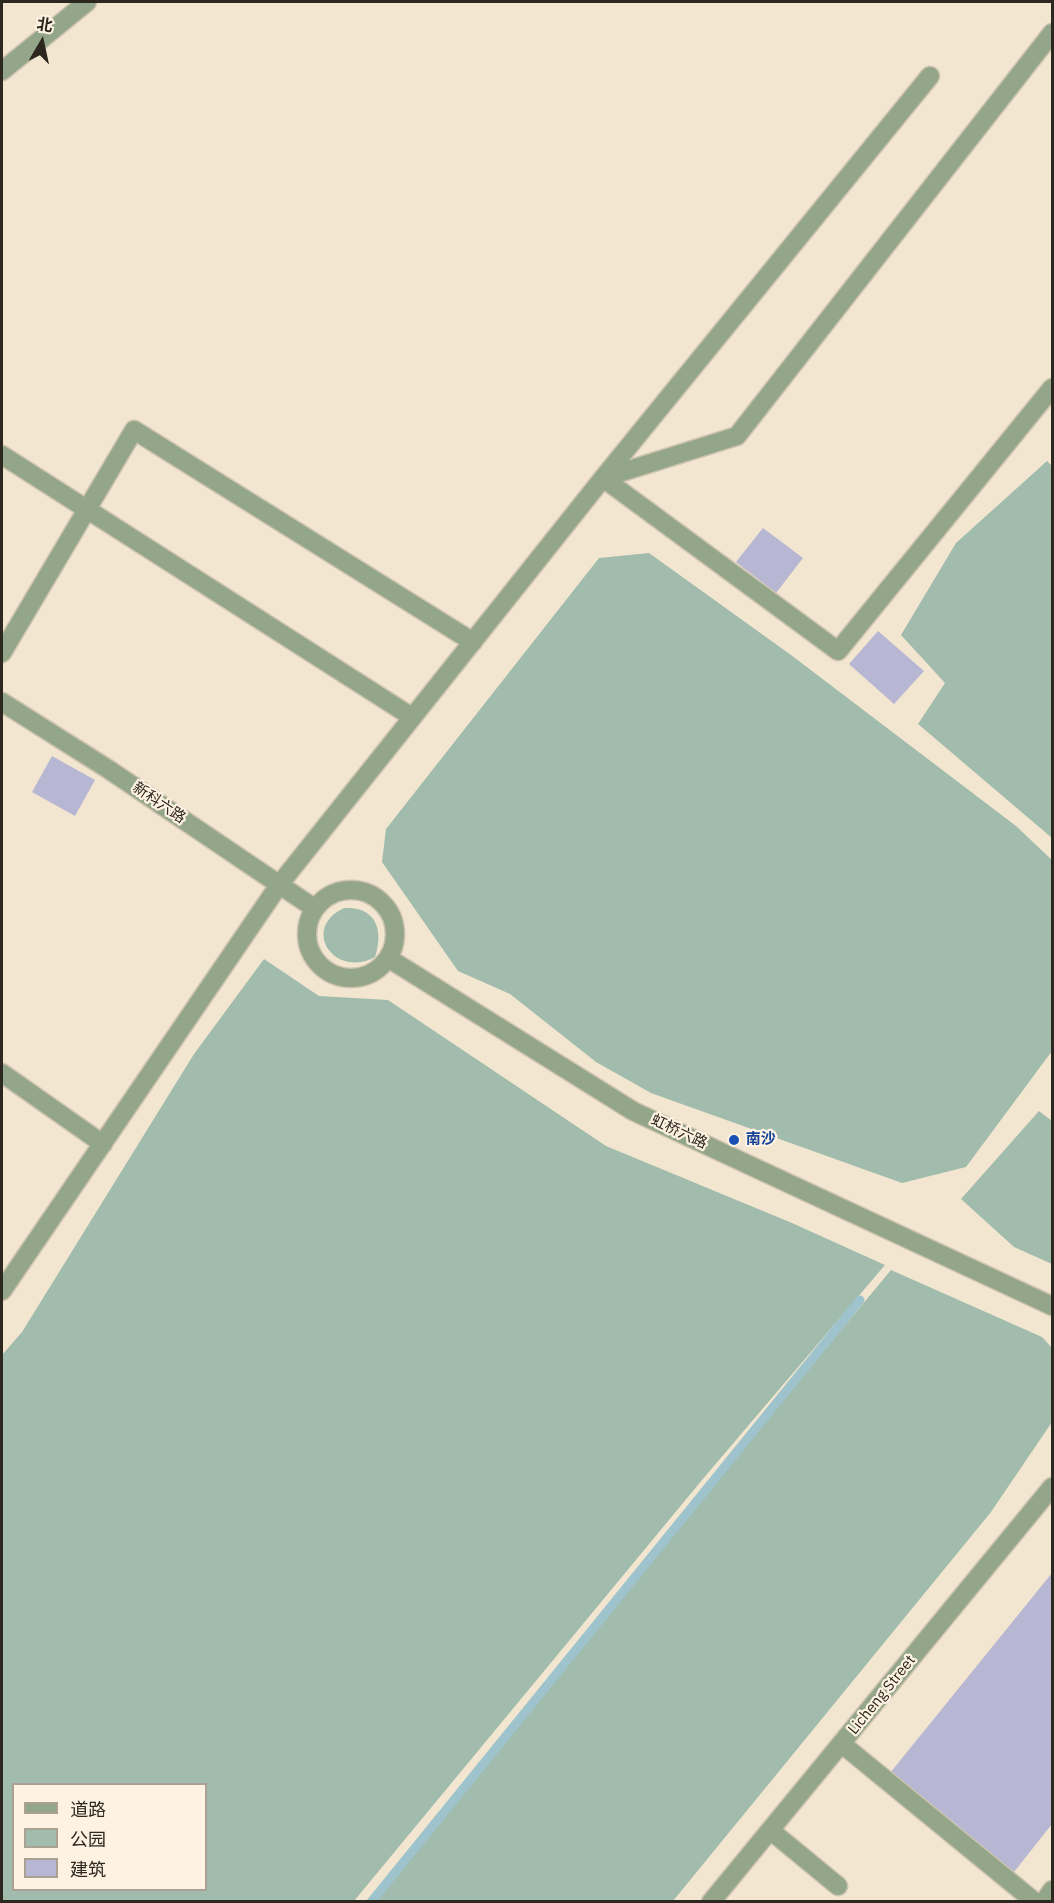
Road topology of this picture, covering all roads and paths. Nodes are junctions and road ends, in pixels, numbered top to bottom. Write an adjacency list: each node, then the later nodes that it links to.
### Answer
1 (87, 2): 3 (street)
2 (1053, 33): 7 (street)
3 (2, 71)
4 (930, 76): 7 (street)
5 (1053, 388): 7 (street)
6 (2, 455): 8 (street)
7 (603, 478): 9 (street)
8 (87, 509): 9 (street); 10 (street); 12 (street)
9 (473, 642): 12 (street)
10 (2, 653)
11 (2, 702): 13 (street, 新科六路)
12 (412, 717): 13 (street)
13 (279, 885): 14 (street, 新科六路); 17 (street)
14 (314, 908): 15 (street); 15 (street)
15 (388, 958): 19 (street, 虹桥六路)
16 (2, 1072): 17 (street)
17 (103, 1144): 18 (street)
18 (2, 1291)
19 (1053, 1306)
20 (1053, 1487): 21 (street, Licheng Street)
21 (842, 1744): 22 (street, Licheng Street); 26 (street)
22 (770, 1830): 23 (street); 25 (street, Licheng Street)
23 (838, 1886)
24 (1053, 1890): 27 (street)
25 (711, 1902)
26 (1035, 1902)
27 (1044, 1902)

